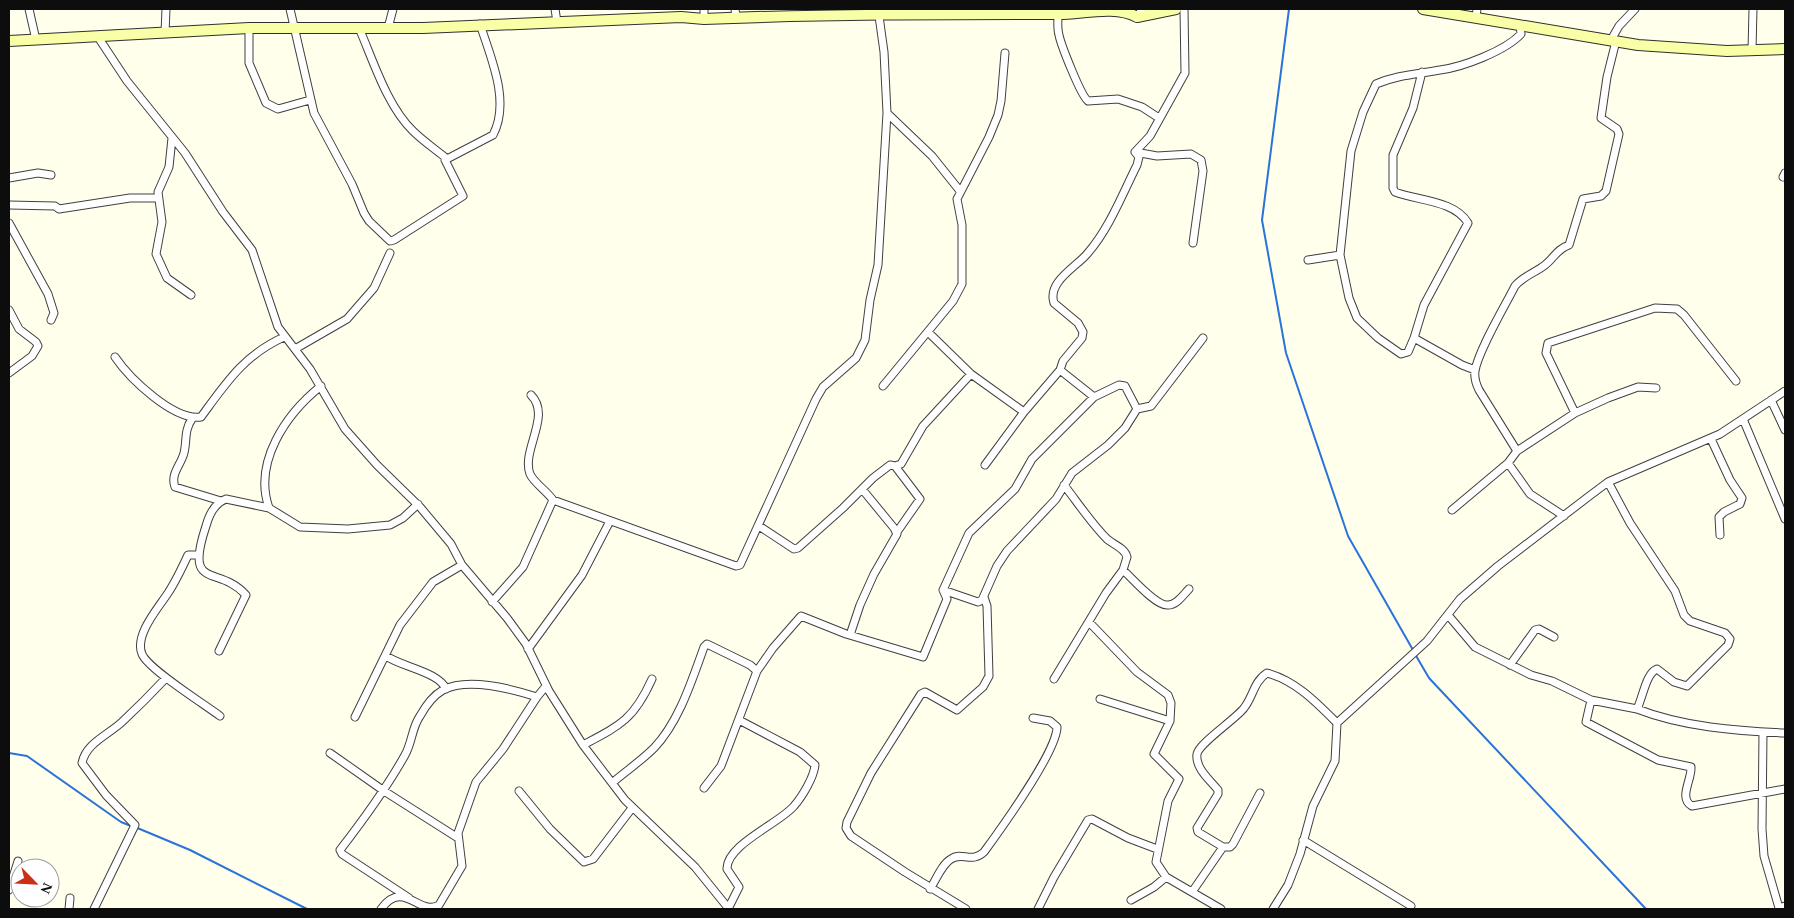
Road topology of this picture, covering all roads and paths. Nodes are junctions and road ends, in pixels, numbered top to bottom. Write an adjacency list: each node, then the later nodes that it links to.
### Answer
1 (29, 9): 27 (street)
2 (166, 9): 25 (street)
3 (290, 9): 22 (street)
4 (393, 9): 24 (street)
5 (555, 9): 18 (street)
6 (1176, 9): 14 (main road)
7 (1184, 9): 36 (street)
8 (1423, 9): 15 (main road)
9 (1635, 9): 28 (street)
10 (1753, 9): 31 (street)
11 (944, 11): 12 (main road); 17 (main road)
12 (1053, 12): 14 (main road); 36 (street)
13 (736, 13): 16 (main road); 17 (main road)
14 (1140, 13)
15 (1476, 13): 20 (main road)
16 (704, 14): 18 (main road)
17 (879, 16): 35 (street)
18 (557, 22): 19 (main road)
19 (480, 24): 24 (main road); 39 (street)
20 (1520, 25): 28 (main road); 33 (street)
21 (249, 28): 22 (main road); 25 (main road); 34 (street)
22 (293, 28): 23 (main road); 34 (street)
23 (359, 28): 24 (main road); 39 (street)
24 (388, 28)
25 (165, 32): 26 (main road)
26 (98, 37): 27 (main road); 37 (street)
27 (36, 40): 29 (main road)
28 (1614, 40): 31 (main road); 60 (street)
29 (9, 42)
30 (1785, 49): 31 (main road)
31 (1752, 50)
32 (1005, 53): 42 (street)
33 (1422, 72): 48 (street); 56 (street)
34 (310, 100): 39 (street)
35 (887, 114): 42 (street); 93 (street)
36 (1159, 118): 38 (street)
37 (172, 138): 43 (street); 54 (street)
38 (1135, 152): 46 (street); 59 (street)
39 (445, 160)
40 (51, 175): 41 (street)
41 (9, 178)
42 (960, 192): 53 (street)
43 (158, 198): 44 (street); 50 (street)
44 (9, 205)
45 (9, 222): 52 (street)
46 (1192, 242)
47 (390, 253): 57 (street)
48 (1340, 255): 49 (street); 56 (street)
49 (1308, 260)
50 (191, 295)
51 (9, 310): 61 (street)
52 (51, 320)
53 (928, 332): 62 (street); 65 (street)
54 (284, 337): 57 (street); 74 (street)
55 (1203, 338): 71 (street)
56 (1414, 338): 60 (street)
57 (295, 349): 64 (street)
58 (115, 357): 74 (street)
59 (1060, 370): 69 (street); 72 (street)
60 (1475, 370): 78 (street)
61 (9, 373)
62 (971, 374): 72 (street); 81 (street)
63 (1736, 381): 73 (street)
64 (321, 386): 87 (street); 88 (street)
65 (883, 386)
66 (1656, 388): 73 (street)
67 (1785, 391): 70 (street)
68 (531, 395): 85 (street)
69 (1094, 397): 71 (street); 100 (street)
70 (1771, 400): 75 (street); 76 (street)
71 (1137, 409): 83 (street)
72 (1024, 412): 80 (street)
73 (1575, 414): 78 (street)
74 (192, 419): 86 (street)
75 (1743, 419): 77 (street); 91 (street)
76 (1785, 430)
77 (1711, 438): 82 (street); 95 (street)
78 (1518, 452): 79 (street)
79 (1508, 462): 89 (street); 90 (street)
80 (986, 465)
81 (895, 466): 84 (street); 94 (street)
82 (1608, 482): 90 (street); 120 (street)
83 (1064, 485): 98 (street); 101 (street)
84 (862, 489): 93 (street); 94 (street)
85 (553, 500): 92 (street); 102 (street)
86 (221, 501): 88 (street); 96 (street)
87 (418, 504): 88 (street); 97 (street)
88 (269, 508)
89 (1452, 510)
90 (1564, 516): 103 (street)
91 (1785, 519)
92 (610, 521): 93 (street); 107 (street)
93 (759, 526)
94 (897, 532): 105 (street)
95 (1720, 535)
96 (197, 555): 108 (street); 112 (street)
97 (462, 565): 102 (street); 109 (street)
98 (1123, 570): 99 (street); 104 (street)
99 (1189, 589)
100 (943, 590): 101 (street); 105 (street)
101 (984, 598): 144 (street)
102 (492, 602): 107 (street)
103 (1448, 615): 110 (street); 126 (street)
104 (1089, 622): 114 (street); 125 (street)
105 (850, 635): 111 (street)
106 (1554, 637): 110 (street)
107 (528, 649): 115 (street)
108 (219, 652)
109 (386, 656): 116 (street); 122 (street)
110 (1510, 665): 119 (street)
111 (757, 671): 124 (street); 131 (street)
112 (166, 678): 121 (street); 152 (street)
113 (652, 679): 129 (street)
114 (1054, 679)
115 (546, 686): 117 (street); 129 (street)
116 (446, 689): 117 (street); 135 (street)
117 (537, 697): 139 (street)
118 (1100, 699): 125 (street)
119 (1591, 700): 120 (street); 137 (street)
120 (1637, 709): 127 (street)
121 (220, 716)
122 (355, 717)
123 (1033, 718): 144 (street)
124 (739, 720): 132 (street); 154 (street)
125 (1170, 721): 142 (street)
126 (1337, 724): 140 (street); 141 (street)
127 (1763, 732): 128 (street); 137 (street)
128 (1785, 733)
129 (583, 744): 131 (street)
130 (330, 753): 135 (street)
131 (612, 783): 138 (street)
132 (704, 788)
133 (1785, 789): 137 (street)
134 (519, 790): 138 (street)
135 (384, 792): 139 (street); 147 (street)
136 (1260, 792): 141 (street)
137 (1762, 793): 150 (street)
138 (632, 808): 154 (street)
139 (458, 838): 147 (street)
140 (1303, 840): 149 (street); 158 (street)
141 (1223, 847): 145 (street)
142 (1158, 849): 143 (street); 156 (street)
143 (1166, 876): 145 (street); 148 (street)
144 (930, 889): 155 (street)
145 (1192, 892): 157 (street)
146 (70, 898): 151 (street)
147 (409, 898): 153 (street)
148 (1131, 900)
149 (1411, 906)
150 (1780, 908)
151 (69, 909)
152 (94, 909)
153 (381, 909)
154 (729, 909)
155 (966, 909)
156 (1038, 909)
157 (1221, 909)
158 (1273, 909)

